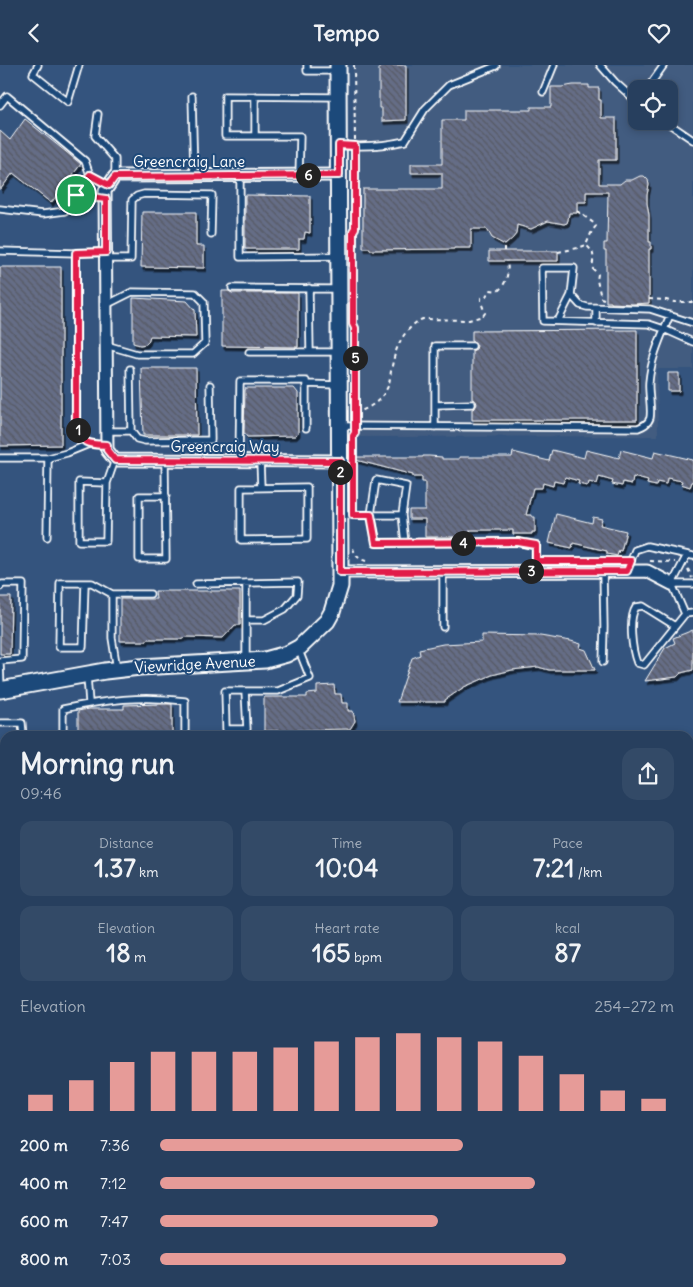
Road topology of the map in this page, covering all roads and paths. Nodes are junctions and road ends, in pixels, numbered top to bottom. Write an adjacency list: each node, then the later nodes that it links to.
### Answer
1 (38, 65): 2 (lane)
2 (79, 65)
3 (307, 65): 9 (lane)
4 (354, 65): 22 (path)
5 (554, 65): 11 (lane)
6 (600, 65): 12 (lane)
7 (664, 65): 10 (lane)
8 (496, 66): 22 (lane)
9 (338, 68): 15 (street, Viewridge Avenue)
10 (653, 80)
11 (543, 92)
12 (628, 94)
13 (192, 96): 26 (lane)
14 (255, 96): 15 (lane); 19 (lane); 19 (lane)
15 (339, 97): 21 (street, Viewridge Avenue)
16 (0, 105): 23 (lane)
17 (98, 114): 28 (lane)
18 (678, 129): 20 (lane)
19 (255, 136): 24 (lane)
20 (693, 139)
21 (339, 145): 22 (lane); 25 (street, Viewridge Avenue)
22 (355, 146): 69 (path)
23 (90, 175): 28 (lane); 29 (lane)
24 (300, 175): 25 (street, Greencraig Lane); 27 (street, Greencraig Lane)
25 (339, 175): 41 (street, Viewridge Avenue)
26 (194, 176): 27 (street, Greencraig Lane); 28 (street, Greencraig Lane)
27 (240, 176): 41 (lane)
28 (112, 181): 30 (street)
29 (76, 195): 30 (lane); 31 (lane)
30 (106, 199): 40 (street)
31 (0, 209)
32 (577, 211): 34 (path)
33 (211, 234): 40 (lane)
34 (586, 245): 38 (path); 47 (path)
35 (504, 247): 37 (path)
36 (0, 251): 39 (lane)
37 (504, 252)
38 (558, 252)
39 (76, 253): 40 (lane); 75 (lane)
40 (106, 256): 50 (street)
41 (340, 256): 45 (street, Viewridge Avenue)
42 (507, 261): 69 (path)
43 (232, 288): 44 (lane)
44 (310, 288): 45 (lane); 61 (lane)
45 (340, 289): 62 (street, Viewridge Avenue)
46 (571, 295): 51 (lane); 53 (lane); 53 (lane)
47 (606, 299)
48 (649, 299): 49 (path)
49 (693, 302)
50 (106, 305): 58 (street); 58 (lane)
51 (596, 308): 52 (lane); 54 (lane)
52 (670, 315): 55 (lane); 56 (lane)
53 (558, 321): 54 (lane)
54 (596, 323): 56 (lane)
55 (693, 323)
56 (664, 329): 57 (lane); 71 (lane)
57 (693, 342)
58 (106, 345): 73 (street)
59 (472, 346): 68 (lane)
60 (250, 353): 61 (lane)
61 (310, 353): 62 (lane)
62 (340, 353): 66 (street, Viewridge Avenue)
63 (130, 369): 74 (lane)
64 (306, 384): 66 (lane); 72 (lane); 81 (lane)
65 (210, 385): 74 (lane)
66 (340, 385): 70 (street, Viewridge Avenue)
67 (472, 404): 68 (lane)
68 (435, 405): 71 (lane)
69 (355, 413): 70 (path)
70 (348, 426): 71 (lane); 83 (street, Viewridge Avenue); 84 (path)
71 (435, 427)
72 (306, 428)
73 (107, 431): 74 (lane); 76 (street)
74 (131, 431)
75 (89, 444): 76 (lane); 78 (lane)
76 (107, 445): 79 (street)
77 (0, 458): 78 (lane)
78 (48, 458): 91 (lane)
79 (113, 458): 80 (street, Greencraig Way); 85 (lane)
80 (166, 460): 81 (street, Greencraig Way); 87 (lane)
81 (239, 461): 82 (street, Greencraig Way)
82 (260, 461): 83 (street, Greencraig Way); 86 (lane)
83 (340, 461): 88 (street, Viewridge Avenue)
84 (353, 471)
85 (107, 483): 85 (lane)
86 (261, 487): 86 (lane)
87 (166, 496): 87 (lane)
88 (340, 515): 89 (lane); 100 (street, Viewridge Avenue)
89 (371, 515): 90 (lane); 90 (lane); 92 (lane)
90 (402, 515): 92 (lane)
91 (47, 537)
92 (405, 543): 98 (lane)
93 (352, 547): 95 (path)
94 (690, 555): 96 (lane); 97 (lane)
95 (366, 561)
96 (682, 564): 97 (path); 102 (path); 106 (lane)
97 (629, 566): 99 (street); 106 (street)
98 (535, 571): 99 (street); 101 (street)
99 (603, 571): 118 (lane)
100 (340, 572): 101 (street); 115 (street, Viewridge Avenue)
101 (444, 572): 114 (lane)
102 (693, 582): 106 (lane)
103 (84, 583): 103 (lane); 108 (lane)
104 (196, 583): 105 (lane)
105 (246, 583): 112 (lane); 112 (lane)
106 (672, 583): 111 (lane)
107 (0, 587): 117 (lane)
108 (112, 594): 109 (lane); 119 (lane)
109 (150, 594)
110 (693, 613): 111 (lane)
111 (685, 614): 113 (lane)
112 (246, 620): 116 (lane)
113 (675, 626): 113 (lane)
114 (443, 627)
115 (298, 648): 116 (street, Viewridge Avenue); 122 (lane)
116 (246, 661): 119 (street, Viewridge Avenue)
117 (0, 662): 121 (lane)
118 (603, 662)
119 (117, 669): 120 (street, Viewridge Avenue)
120 (87, 675): 121 (street, Viewridge Avenue); 123 (lane)
121 (1, 690)
122 (246, 691): 122 (lane)
123 (89, 703): 126 (lane); 127 (lane)
124 (0, 723): 125 (lane)
125 (23, 731)
126 (63, 731)
127 (185, 731)

